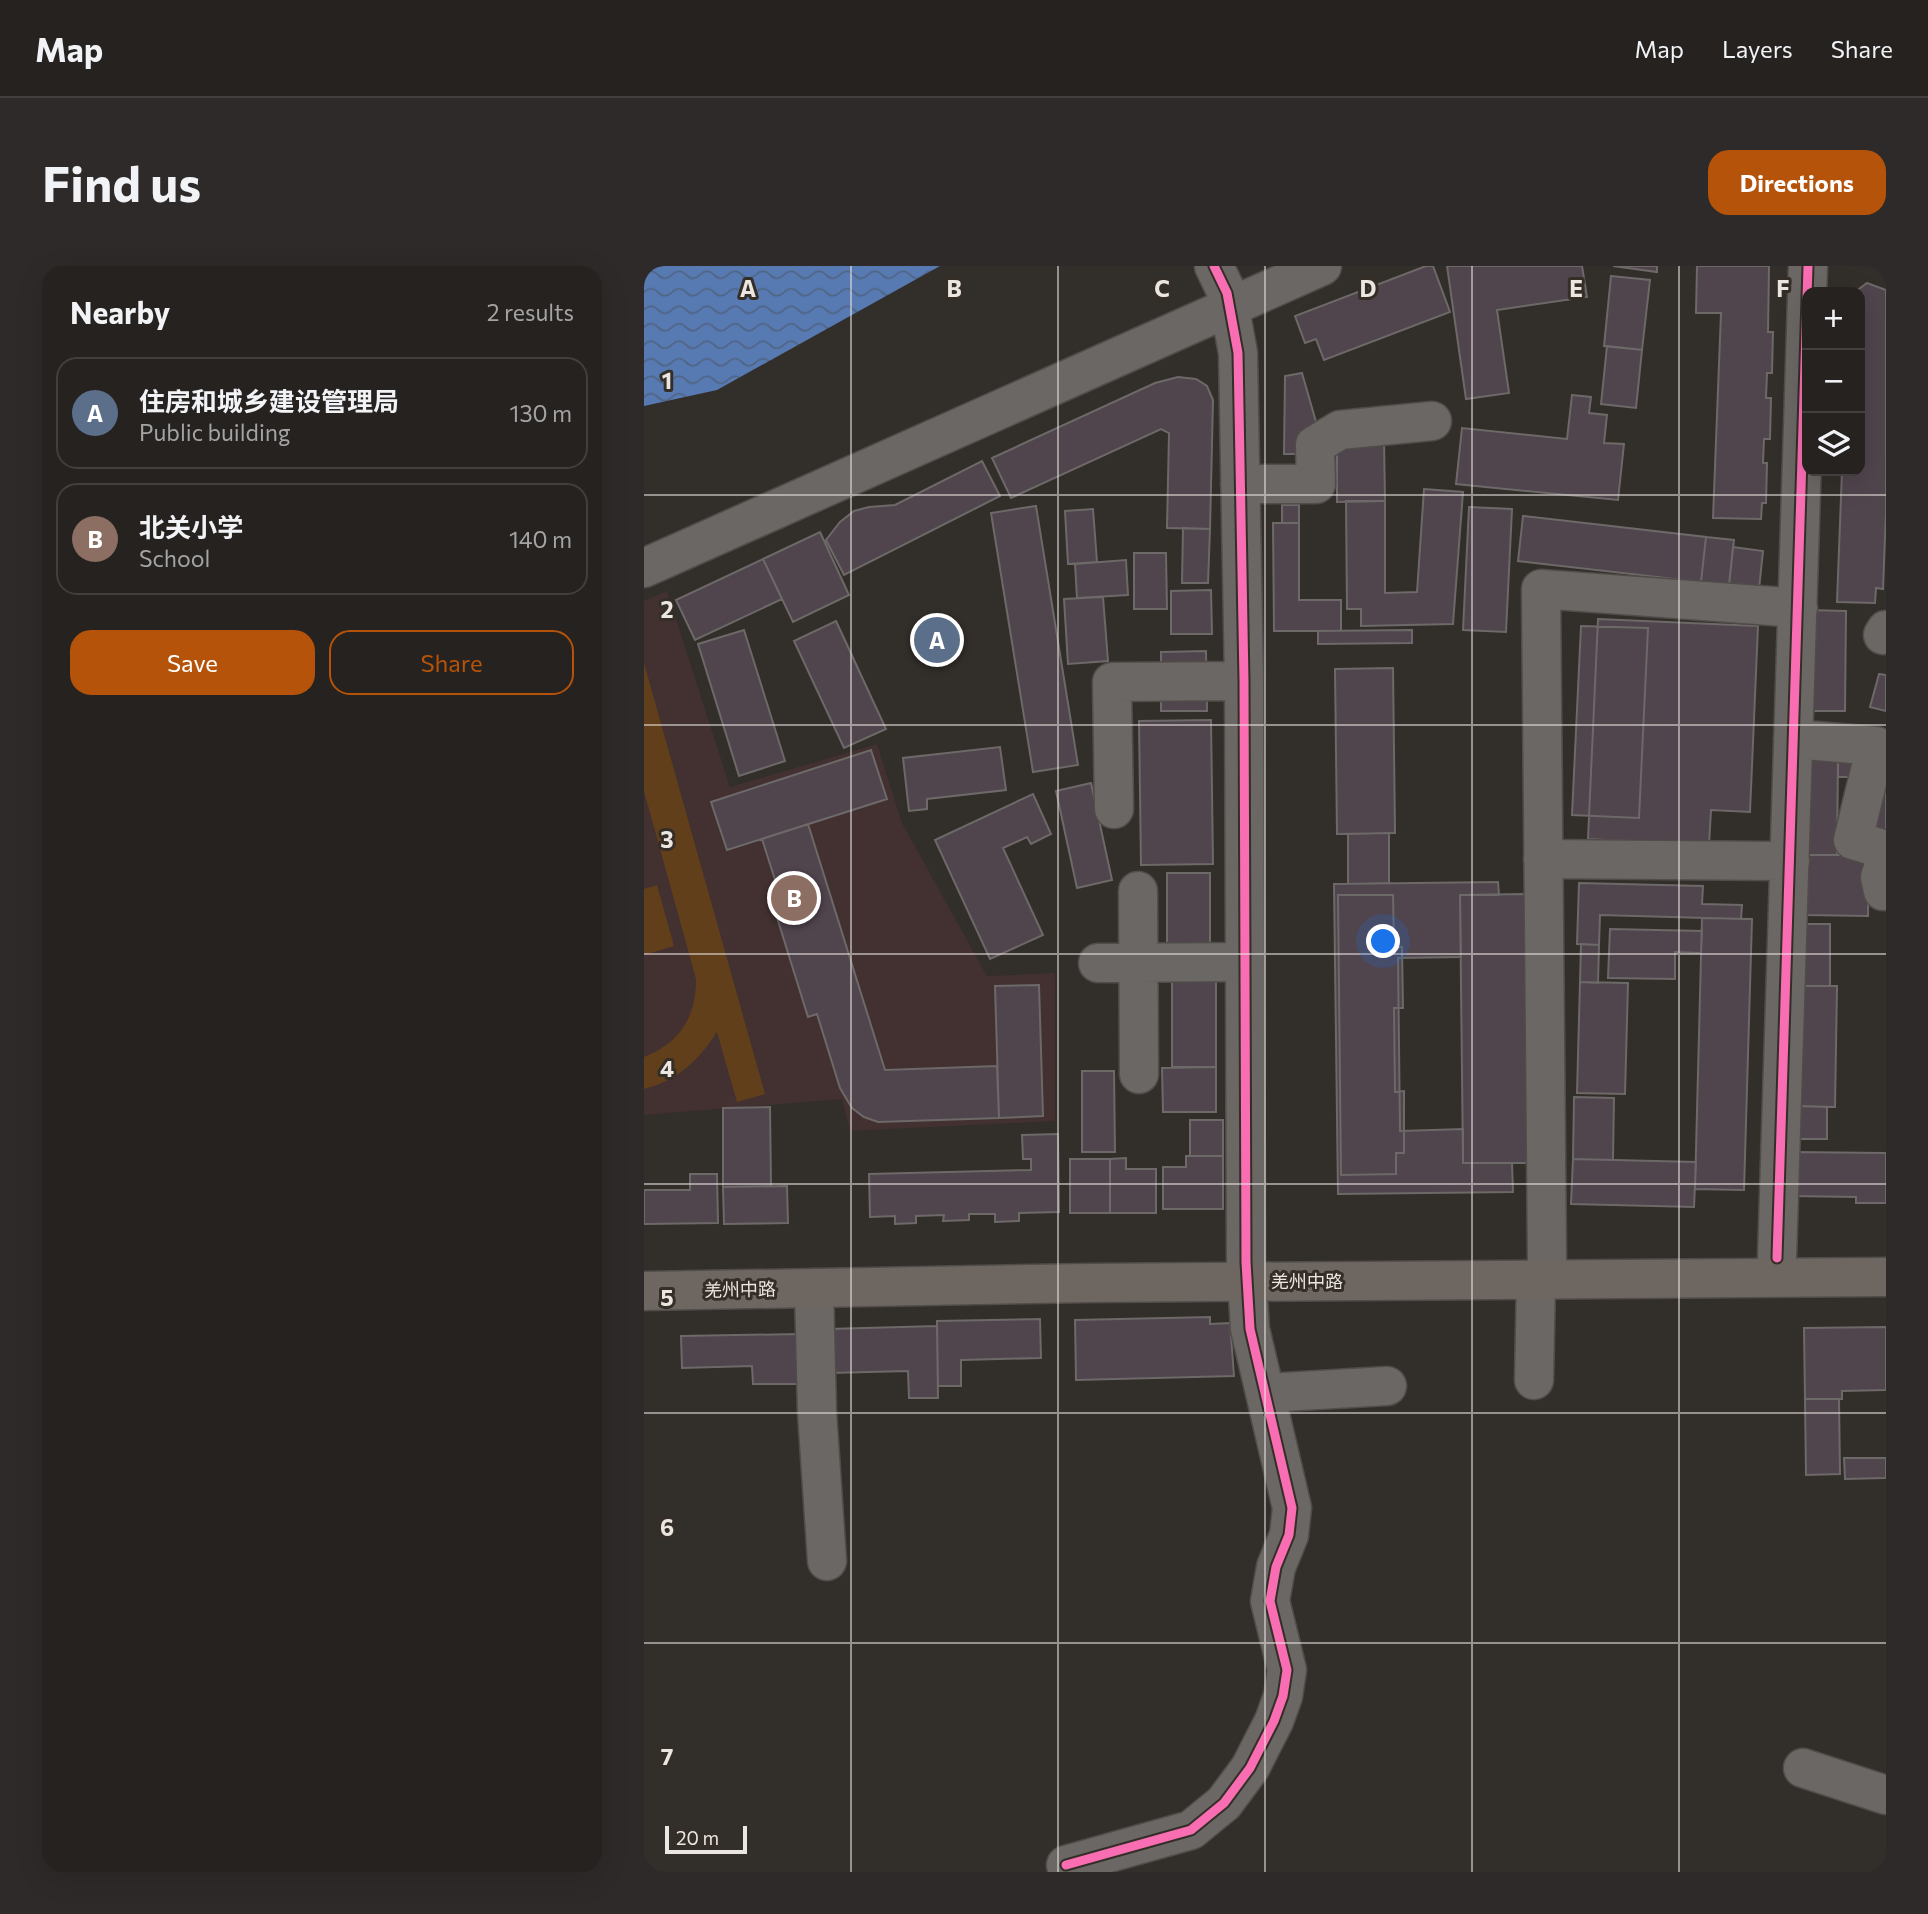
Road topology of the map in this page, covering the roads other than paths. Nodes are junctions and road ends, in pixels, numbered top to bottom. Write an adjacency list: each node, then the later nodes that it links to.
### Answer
1 (1214, 266): 4 (street)
2 (1322, 266): 4 (street)
3 (1808, 266): 8 (street)
4 (1229, 307): 6 (street); 7 (street)
5 (1432, 421): 6 (street)
6 (1240, 484): 9 (street)
7 (644, 568)
8 (1797, 608): 10 (street); 13 (street)
9 (1244, 681): 11 (street); 18 (street)
10 (1793, 739): 12 (street); 15 (street)
11 (1114, 809)
12 (1886, 850)
13 (1544, 859): 15 (street); 24 (street)
14 (1886, 859): 17 (street)
15 (1790, 861): 23 (street)
16 (1138, 891): 20 (street)
17 (1886, 891)
18 (1245, 962): 20 (street); 26 (street)
19 (1098, 963): 20 (street)
20 (1138, 963): 21 (street)
21 (1139, 1074)
22 (1886, 1257): 23 (main road, 羌州中路)
23 (1777, 1258): 24 (main road, 羌州中路)
24 (1542, 1269): 26 (main road, 羌州中路); 27 (main road, 羌州中路); 30 (street)
25 (644, 1271): 26 (main road, 羌州中路)
26 (1247, 1272): 28 (main road, 羌州中路); 32 (street)
27 (1886, 1277)
28 (814, 1288): 29 (main road, 羌州中路); 33 (street)
29 (644, 1291)
30 (1534, 1380)
31 (1387, 1386): 32 (street)
32 (1265, 1394): 36 (street)
33 (827, 1561)
34 (1803, 1768): 35 (street)
35 (1886, 1795)
36 (1066, 1865)

